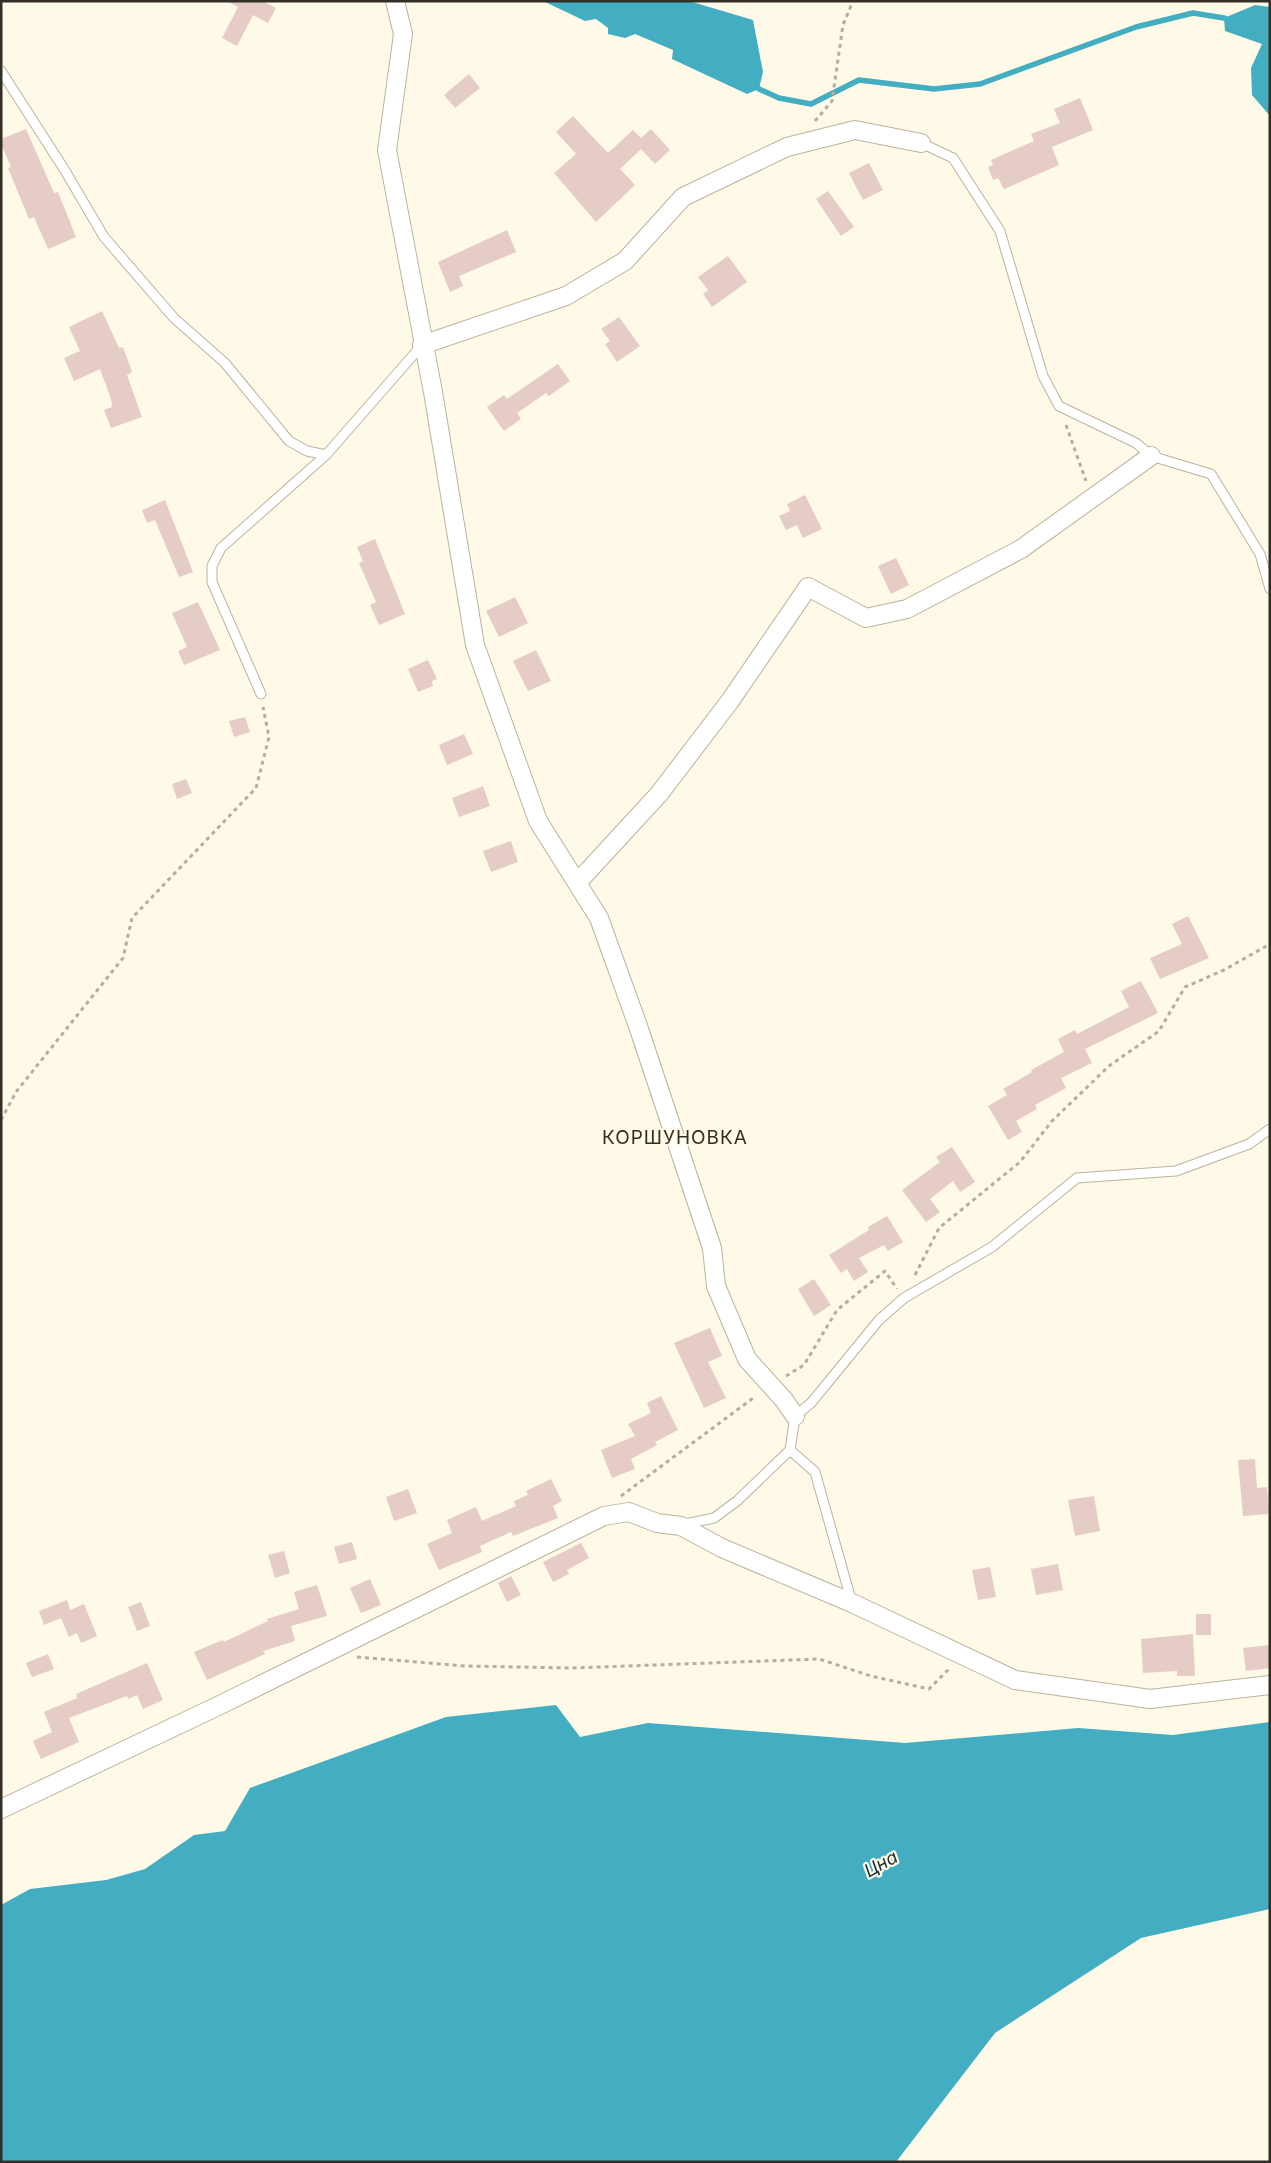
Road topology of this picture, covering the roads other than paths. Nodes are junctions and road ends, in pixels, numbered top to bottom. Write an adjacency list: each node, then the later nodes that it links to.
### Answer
1 (395, 1): 4 (street)
2 (1, 71): 5 (lane)
3 (921, 143): 4 (street); 6 (lane)
4 (422, 345): 5 (lane); 9 (street)
5 (326, 455): 8 (lane)
6 (1151, 456): 7 (lane); 9 (street)
7 (1270, 589)
8 (261, 694)
9 (577, 883): 11 (street)
10 (1270, 1129): 11 (lane)
11 (795, 1416): 12 (lane)
12 (790, 1450): 13 (lane); 14 (lane)
13 (681, 1526): 14 (street); 16 (street)
14 (852, 1603): 15 (street)
15 (1270, 1685)
16 (1, 1809)

